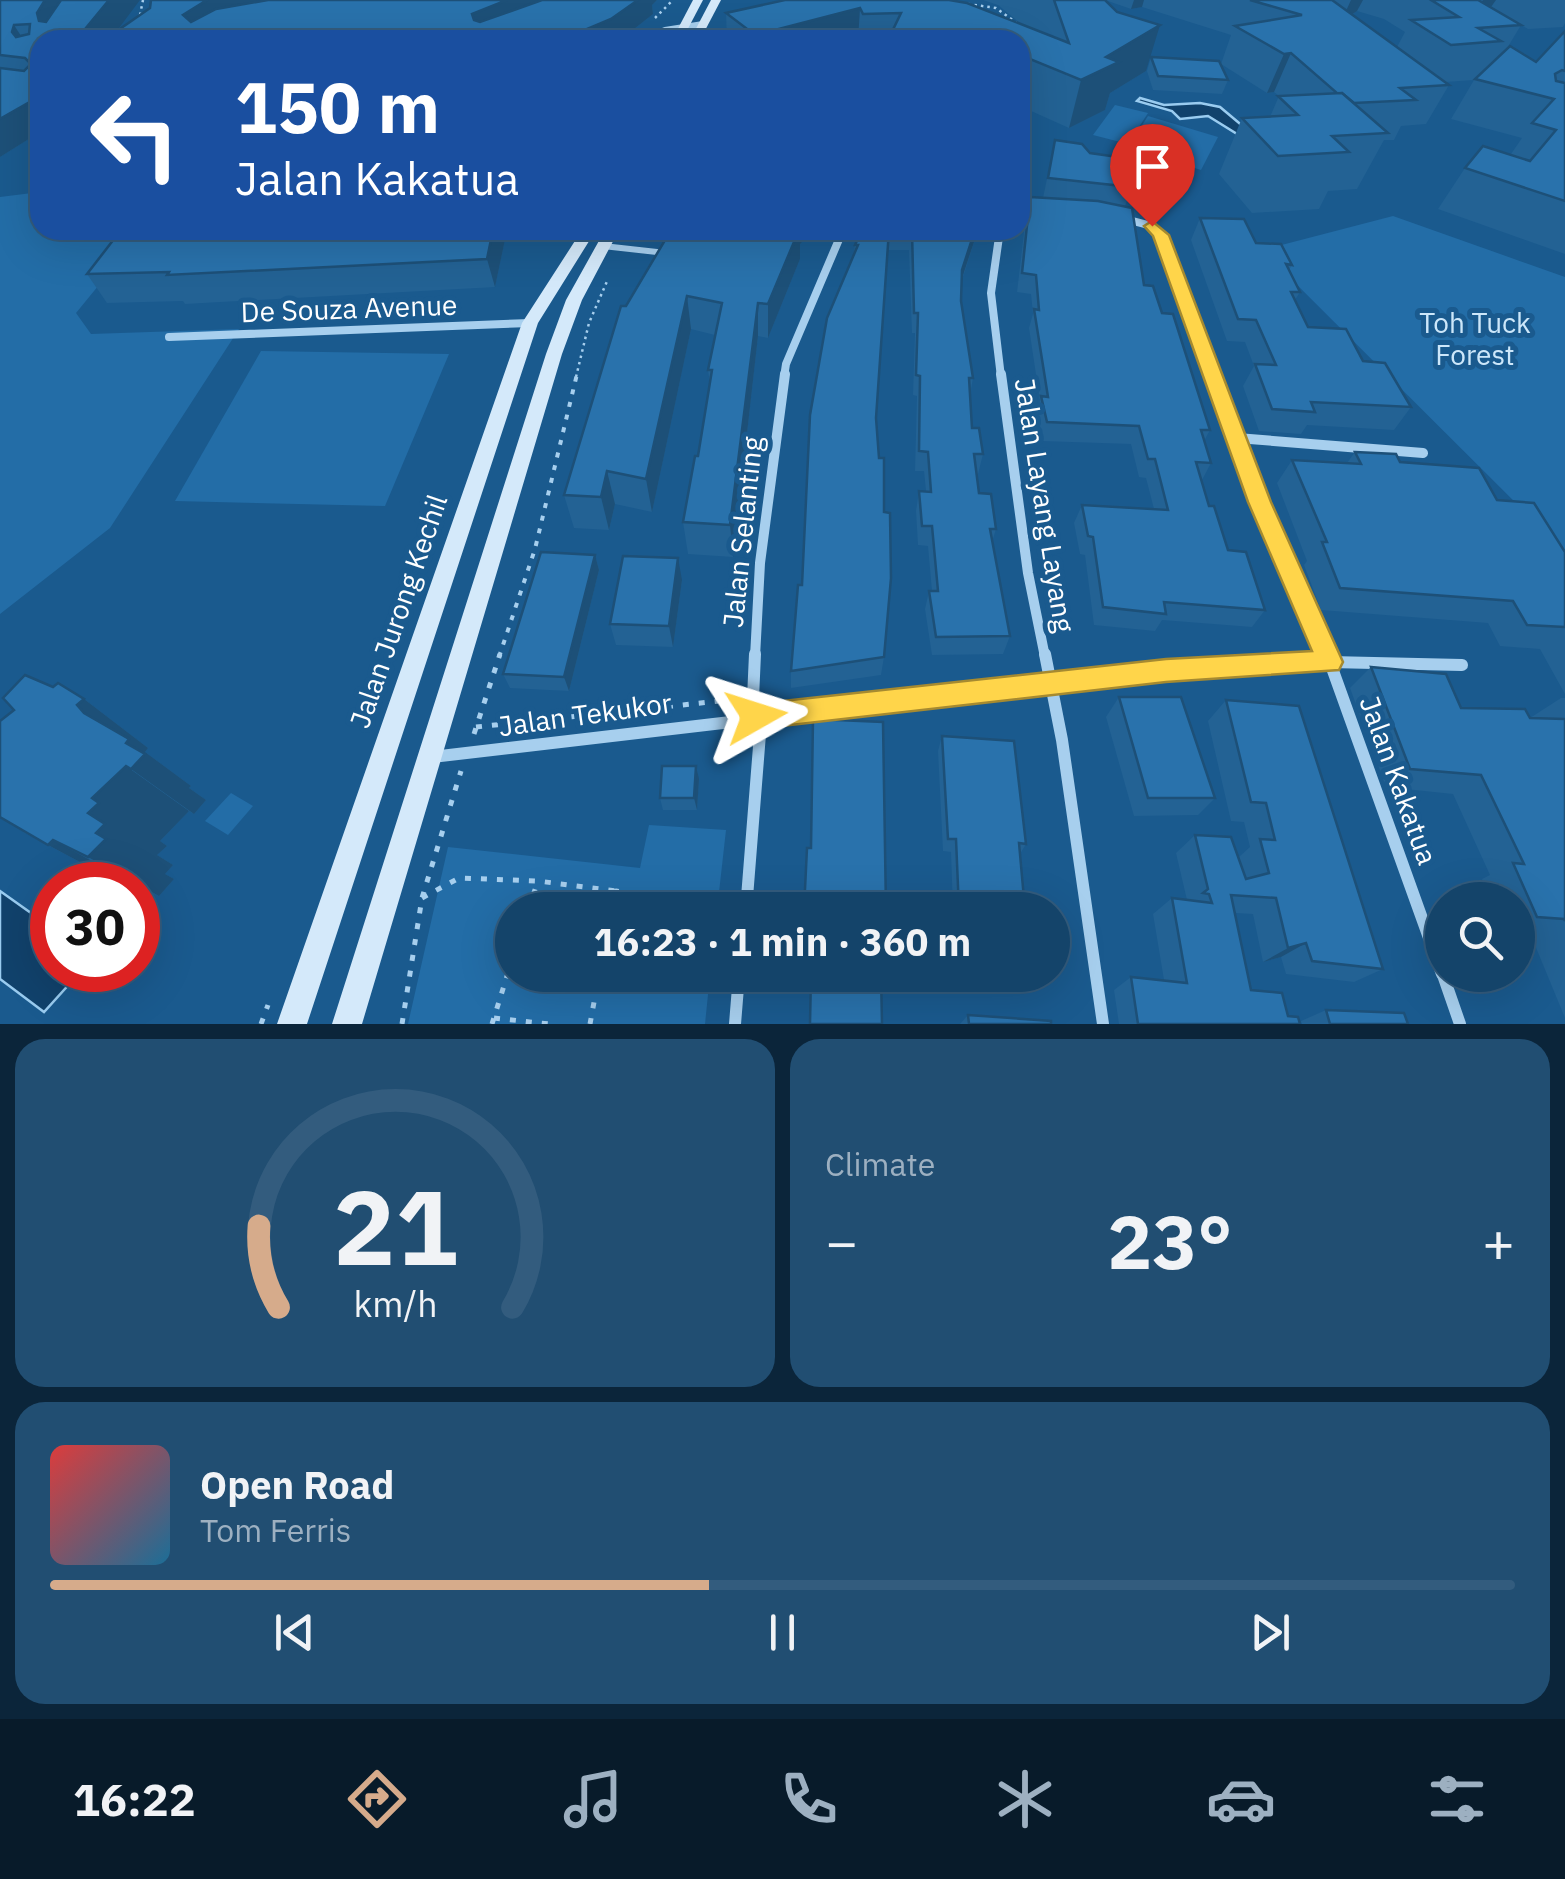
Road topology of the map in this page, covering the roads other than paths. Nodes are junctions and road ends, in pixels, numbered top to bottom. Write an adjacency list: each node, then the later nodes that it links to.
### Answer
1 (698, 0): 3 (main road)
2 (716, 0): 7 (main road)
3 (683, 26): 4 (street); 5 (main road); 6 (street)
4 (671, 30)
5 (681, 30)
6 (694, 30)
7 (700, 30)
8 (1114, 218): 17 (street, Jalan Kakatua)
9 (604, 240): 15 (main road, Jalan Jurong Kechil)
10 (605, 240): 23 (main road)
11 (615, 240): 14 (lane)
12 (839, 240): 22 (street, Jalan Selanting)
13 (999, 240): 21 (street, Jalan Layang Layang)
14 (670, 253)
15 (530, 323): 16 (street, De Souza Avenue); 28 (main road, Jalan Jurong Kechil)
16 (170, 337)
17 (1237, 438): 18 (street); 19 (street, Jalan Kakatua)
18 (1422, 453)
19 (1330, 662): 20 (street, Jalan Tekukor); 21 (street, Jalan Tekukor); 25 (street, Jalan Kakatua)
20 (1462, 665)
21 (1048, 685): 22 (street, Jalan Tekukor); 31 (street, Jalan Layang Layang)
22 (756, 716): 23 (street, Jalan Tekukor); 24 (street, Jalan Selanting)
23 (432, 757): 29 (main road)
24 (748, 892)
25 (1425, 924)
26 (738, 992): 30 (street)
27 (1449, 992): 32 (street, Jalan Kakatua)
28 (292, 1024)
29 (346, 1024)
30 (735, 1024)
31 (1104, 1024)
32 (1460, 1024)

